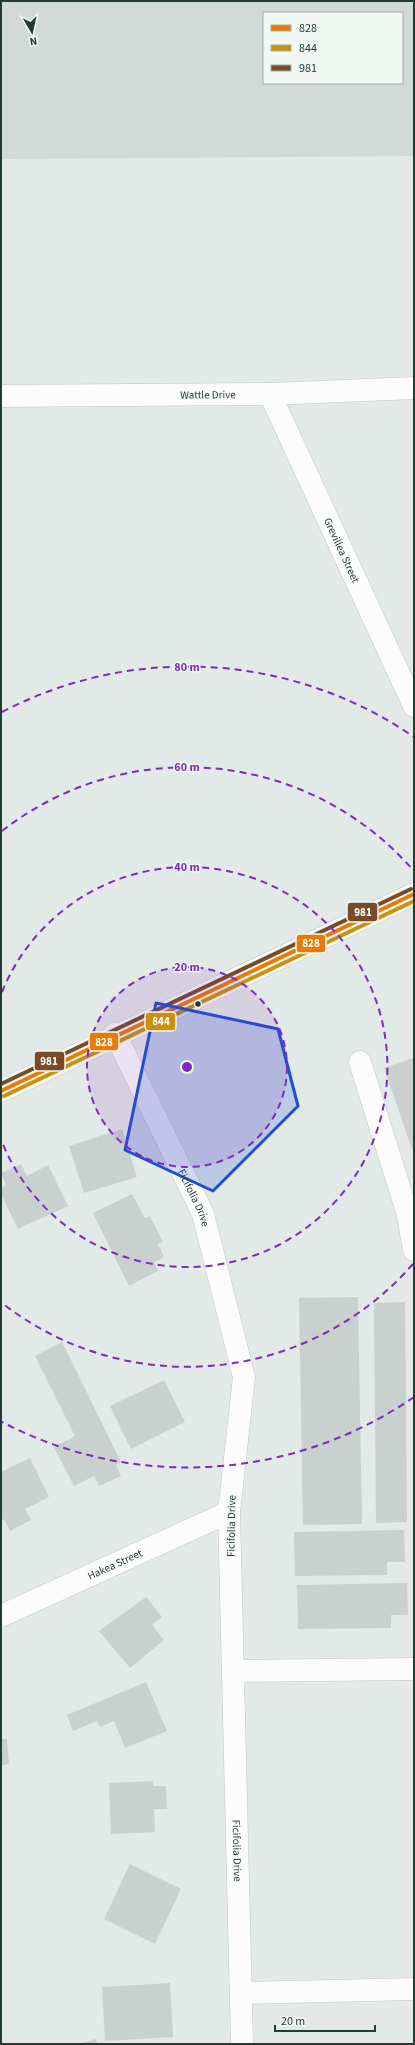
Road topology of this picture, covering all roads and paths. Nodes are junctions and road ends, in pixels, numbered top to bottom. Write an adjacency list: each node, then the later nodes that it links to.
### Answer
1 (414, 388): 2 (street, Wattle Drive)
2 (270, 394): 3 (street, Wattle Drive); 4 (street, Grevillea Street)
3 (1, 396)
4 (414, 706)
5 (414, 894): 6 (street)
6 (116, 1034): 8 (street); 11 (street, Ficifolia Drive)
7 (360, 1062): 9 (street)
8 (1, 1091)
9 (411, 1214): 10 (street)
10 (414, 1250)
11 (229, 1512): 12 (street, Hakea Street); 14 (street, Ficifolia Drive)
12 (1, 1616)
13 (414, 1669): 14 (street)
14 (233, 1670): 16 (street, Ficifolia Drive)
15 (414, 1989): 16 (street)
16 (241, 1993): 17 (street, Ficifolia Drive)
17 (242, 2044)

